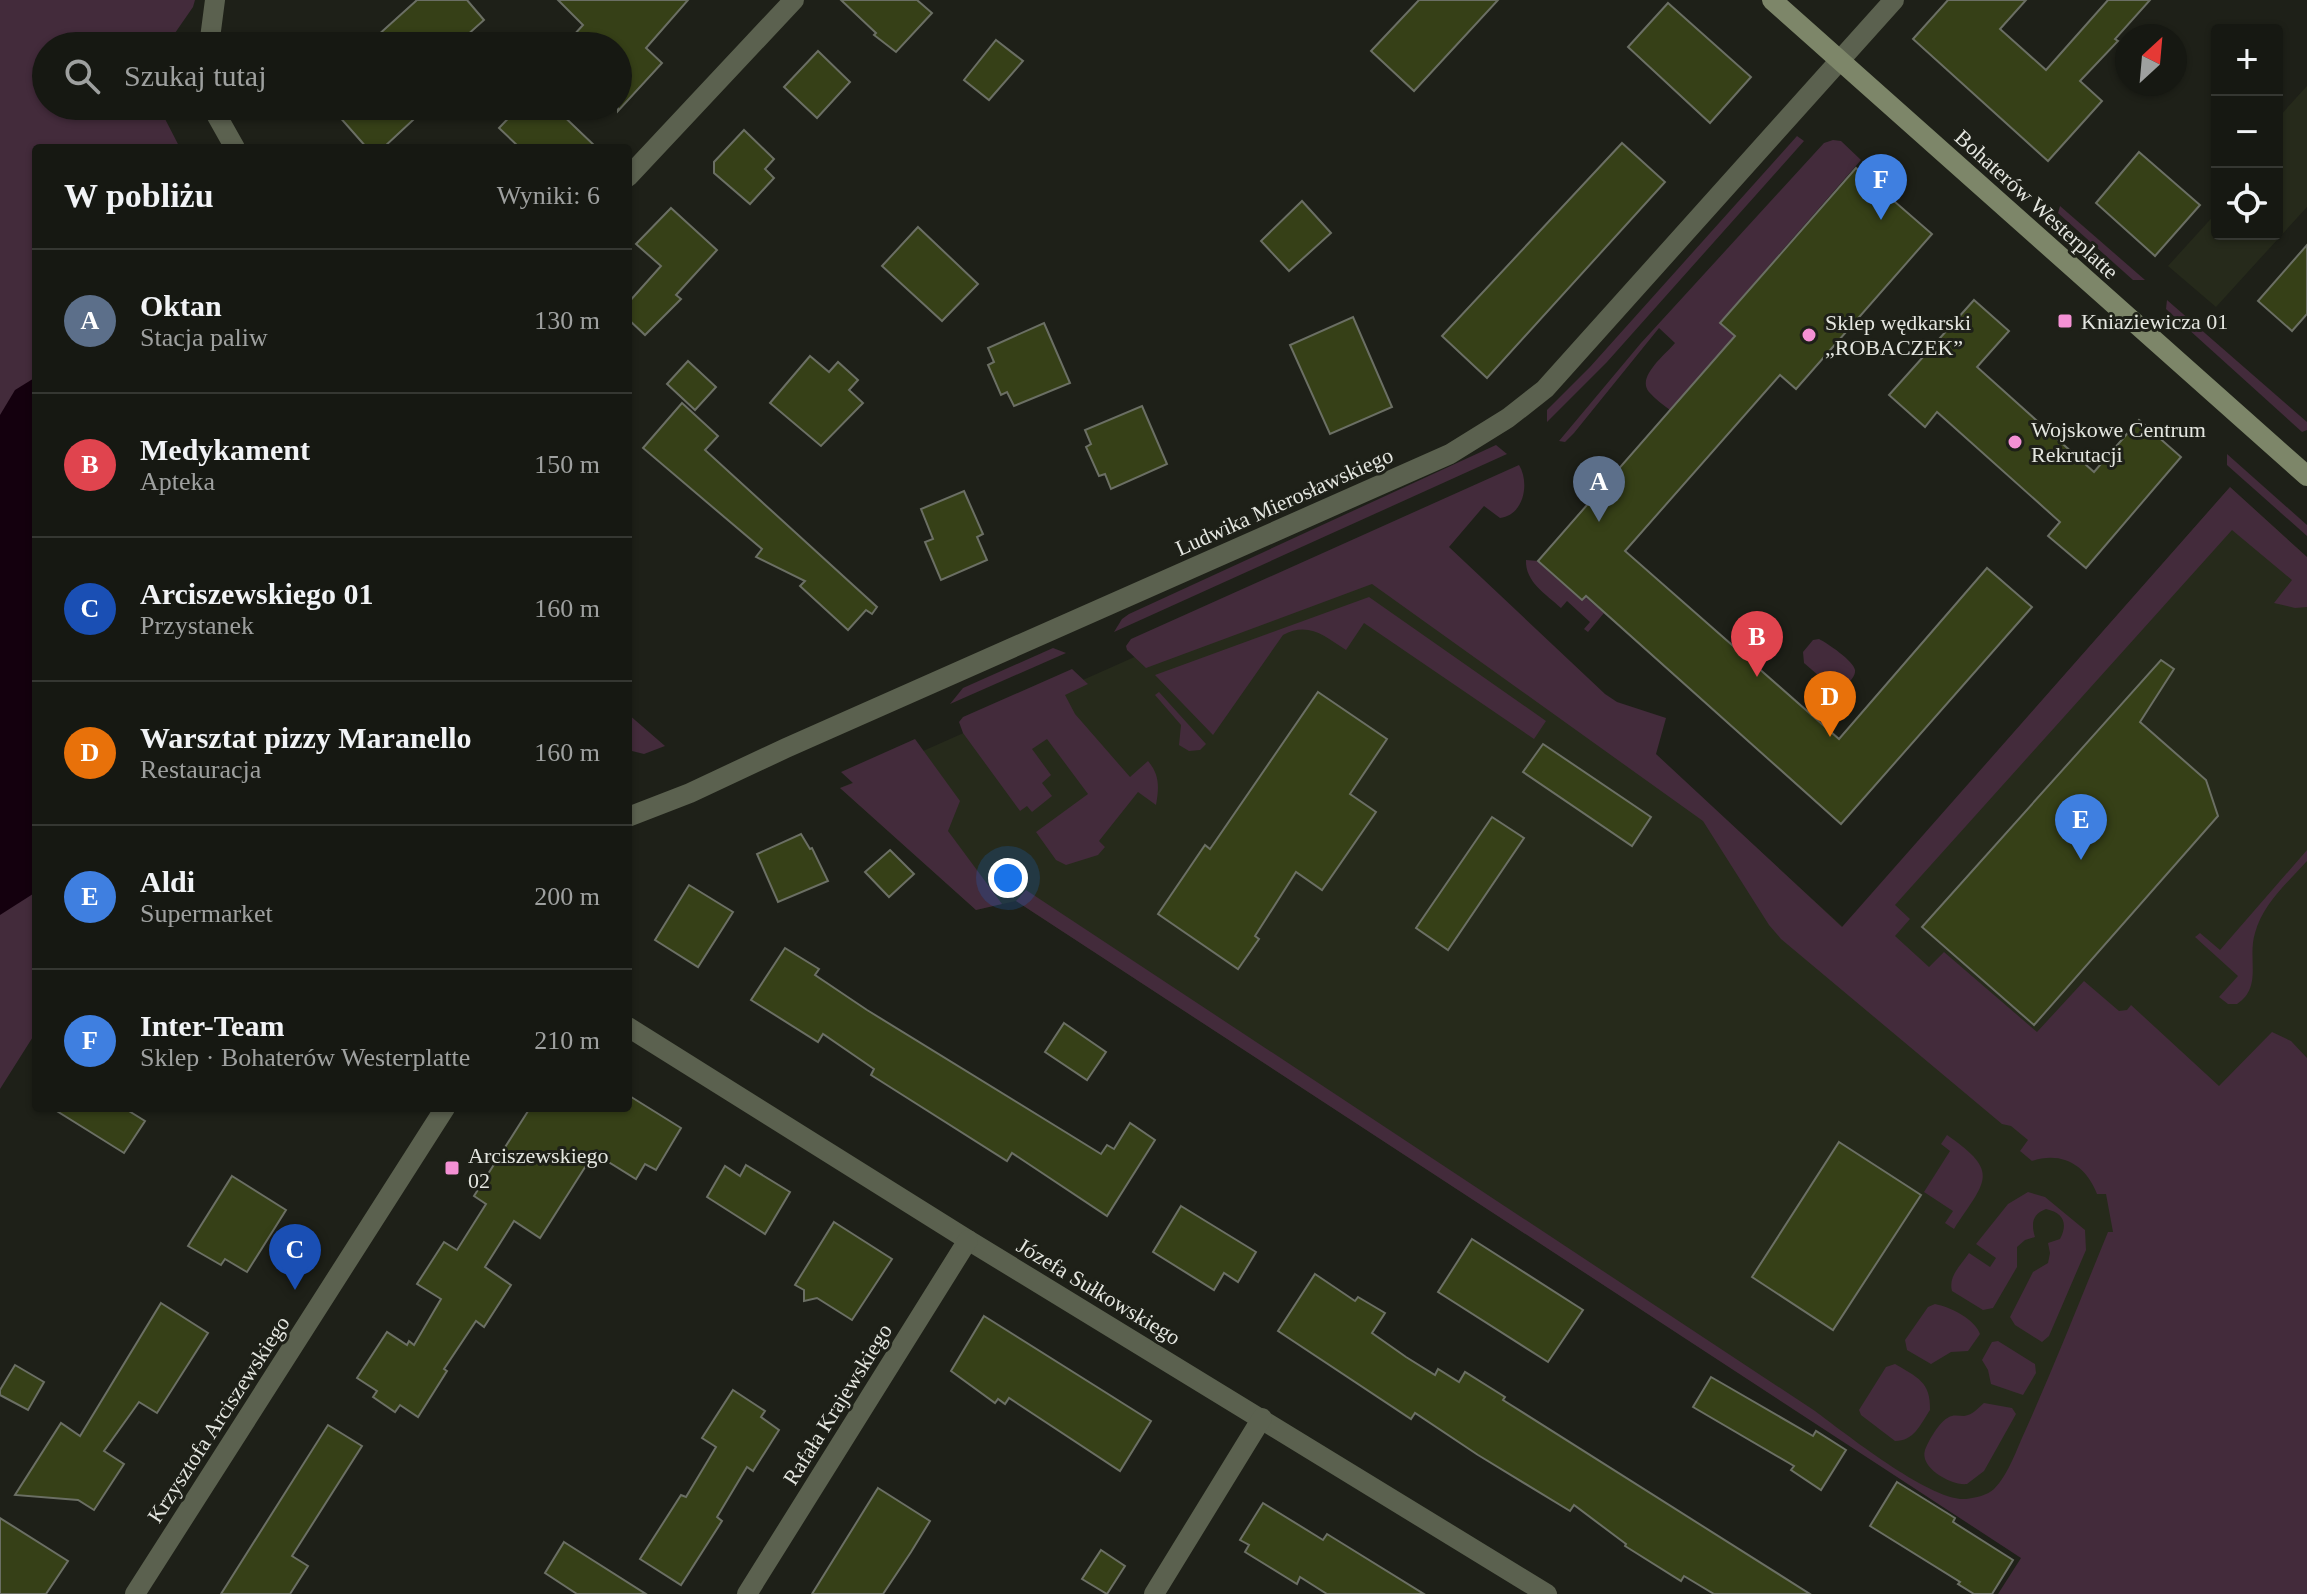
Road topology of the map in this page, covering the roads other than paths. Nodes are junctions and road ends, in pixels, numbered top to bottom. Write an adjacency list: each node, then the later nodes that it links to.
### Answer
1 (215, 0): 5 (street)
2 (794, 0): 9 (street)
3 (1772, 0): 6 (main road, Bohaterów Westerplatte)
4 (1894, 0): 6 (street, Ludwika Mierosławskiego)
5 (211, 32)
6 (1840, 61): 10 (main road, Bohaterów Westerplatte); 11 (street, Ludwika Mierosławskiego)
7 (219, 120): 8 (street)
8 (233, 144)
9 (632, 173)
10 (2307, 476)
11 (632, 815)
12 (632, 1030): 14 (street, Józefa Sułkowskiego)
13 (442, 1112): 16 (street, Krzysztofa Arciszewskiego)
14 (968, 1240): 15 (street, Józefa Sułkowskiego); 17 (street, Rafała Krajewskiego)
15 (1262, 1418): 18 (street); 19 (street, Józefa Sułkowskiego)
16 (135, 1594)
17 (747, 1594)
18 (1154, 1594)
19 (1547, 1594)

